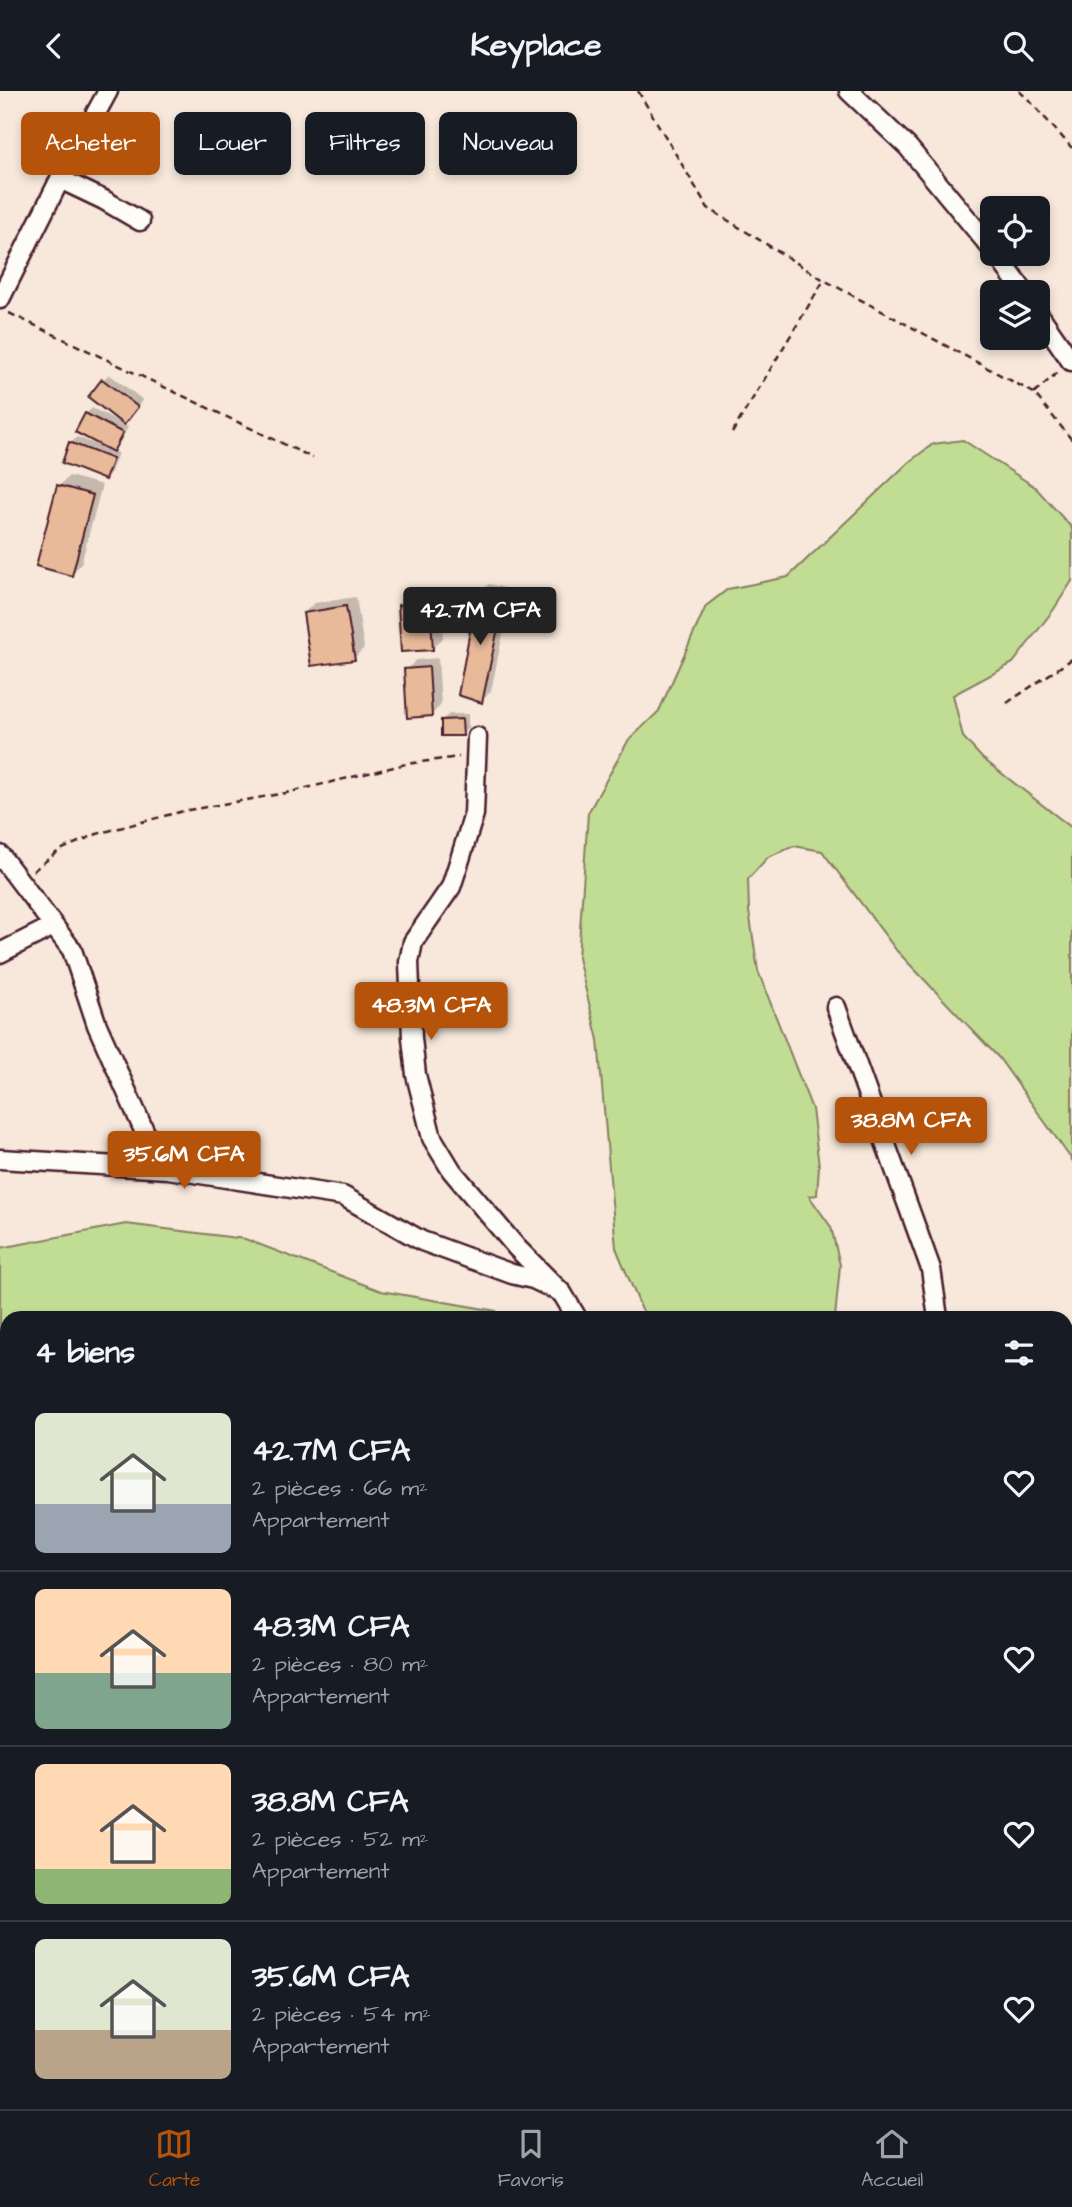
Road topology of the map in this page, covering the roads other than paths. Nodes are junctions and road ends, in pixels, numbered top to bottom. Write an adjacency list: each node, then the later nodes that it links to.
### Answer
1 (108, 91): 3 (street)
2 (849, 91): 5 (street)
3 (60, 179): 4 (street); 6 (street)
4 (139, 221)
5 (980, 234)
6 (0, 299)
7 (1050, 331): 8 (street)
8 (1071, 362)
9 (477, 746): 16 (street)
10 (0, 855): 11 (street)
11 (53, 926): 12 (street); 15 (street)
12 (0, 953)
13 (836, 1007): 18 (street)
14 (0, 1159): 15 (street)
15 (168, 1169): 16 (street)
16 (562, 1293): 17 (street)
17 (573, 1311)
18 (937, 1311)

